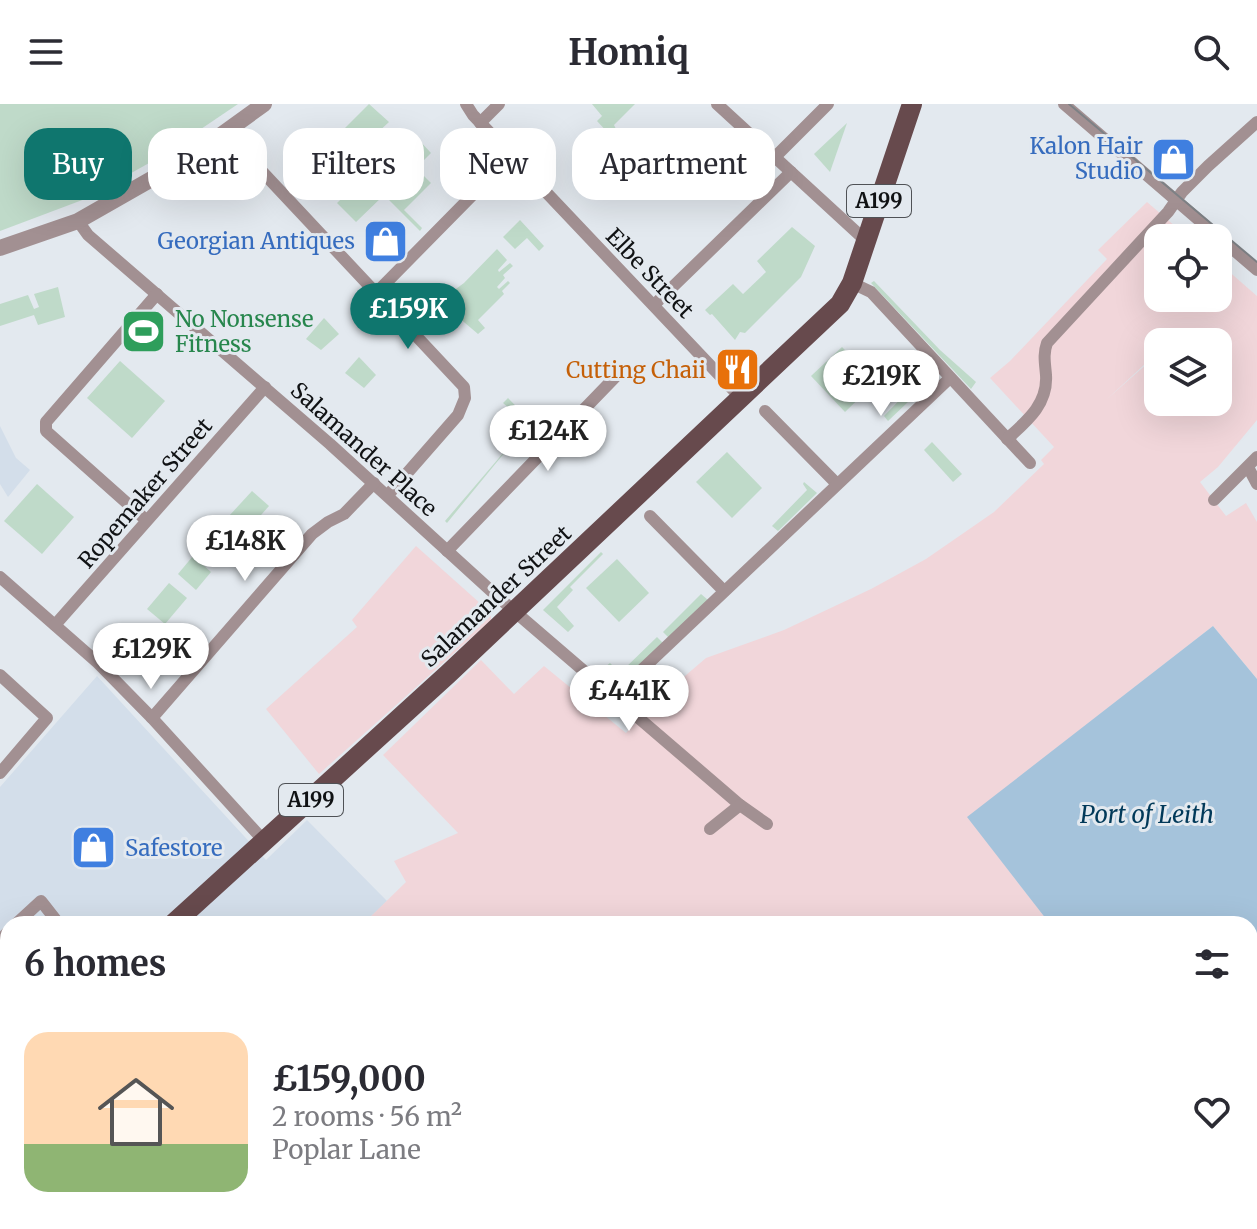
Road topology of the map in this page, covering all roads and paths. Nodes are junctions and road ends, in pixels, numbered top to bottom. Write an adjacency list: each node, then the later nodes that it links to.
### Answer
1 (264, 104): 10 (street)
2 (466, 104): 9 (street, Elbe Street)
3 (499, 104): 9 (street)
4 (717, 104): 12 (street)
5 (828, 104): 13 (street)
6 (912, 104): 21 (main road, A199)
7 (1064, 104): 19 (street)
8 (1257, 122): 19 (street)
9 (480, 123): 11 (street, Elbe Street)
10 (233, 128)
11 (485, 128)
12 (743, 128)
13 (775, 157): 14 (street)
14 (791, 172): 21 (street); 27 (street)
15 (267, 176): 25 (street)
16 (148, 180): 20 (street)
17 (468, 200): 25 (street)
18 (553, 200): 27 (street, Elbe Street)
19 (1176, 202): 23 (street); 33 (street)
20 (71, 224): 22 (street); 26 (street, Salamander Place)
21 (865, 240): 24 (main road, A199)
22 (0, 248)
23 (1257, 270)
24 (848, 290): 29 (street); 31 (main road, Salamander Street / A199)
25 (377, 292): 39 (street)
26 (157, 294): 30 (street, Salamander Place); 42 (street)
27 (654, 305): 31 (street, Elbe Street)
28 (622, 370): 43 (street)
29 (950, 378): 33 (street); 37 (street)
30 (265, 387): 36 (street, Salamander Place); 42 (street, Ropemaker Street)
31 (741, 398): 46 (main road, Salamander Street / A199)
32 (765, 411): 37 (street)
33 (1007, 439): 35 (street)
34 (1252, 462): 38 (street); 40 (street)
35 (1030, 463)
36 (374, 483): 39 (street, Salamander Place); 50 (street)
37 (837, 484): 45 (street)
38 (1257, 484)
39 (388, 495): 43 (street, Salamander Place)
40 (1214, 500)
41 (650, 516): 45 (street)
42 (146, 520): 47 (street, Ropemaker Street)
43 (447, 551): 46 (street, Salamander Place)
44 (0, 577): 47 (street)
45 (724, 591): 49 (street)
46 (515, 611): 49 (street, Salamander Place); 55 (main road, Salamander Street / A199)
47 (55, 625): 50 (street)
48 (0, 675): 51 (street)
49 (613, 697): 52 (street, Salamander Place)
50 (152, 718): 55 (street)
51 (0, 773)
52 (740, 805): 53 (street, Salamander Place); 54 (street)
53 (767, 824)
54 (710, 829)
55 (265, 842): 58 (main road, Salamander Street / A199)
56 (24, 916): 57 (street)
57 (53, 916)
58 (182, 916)

